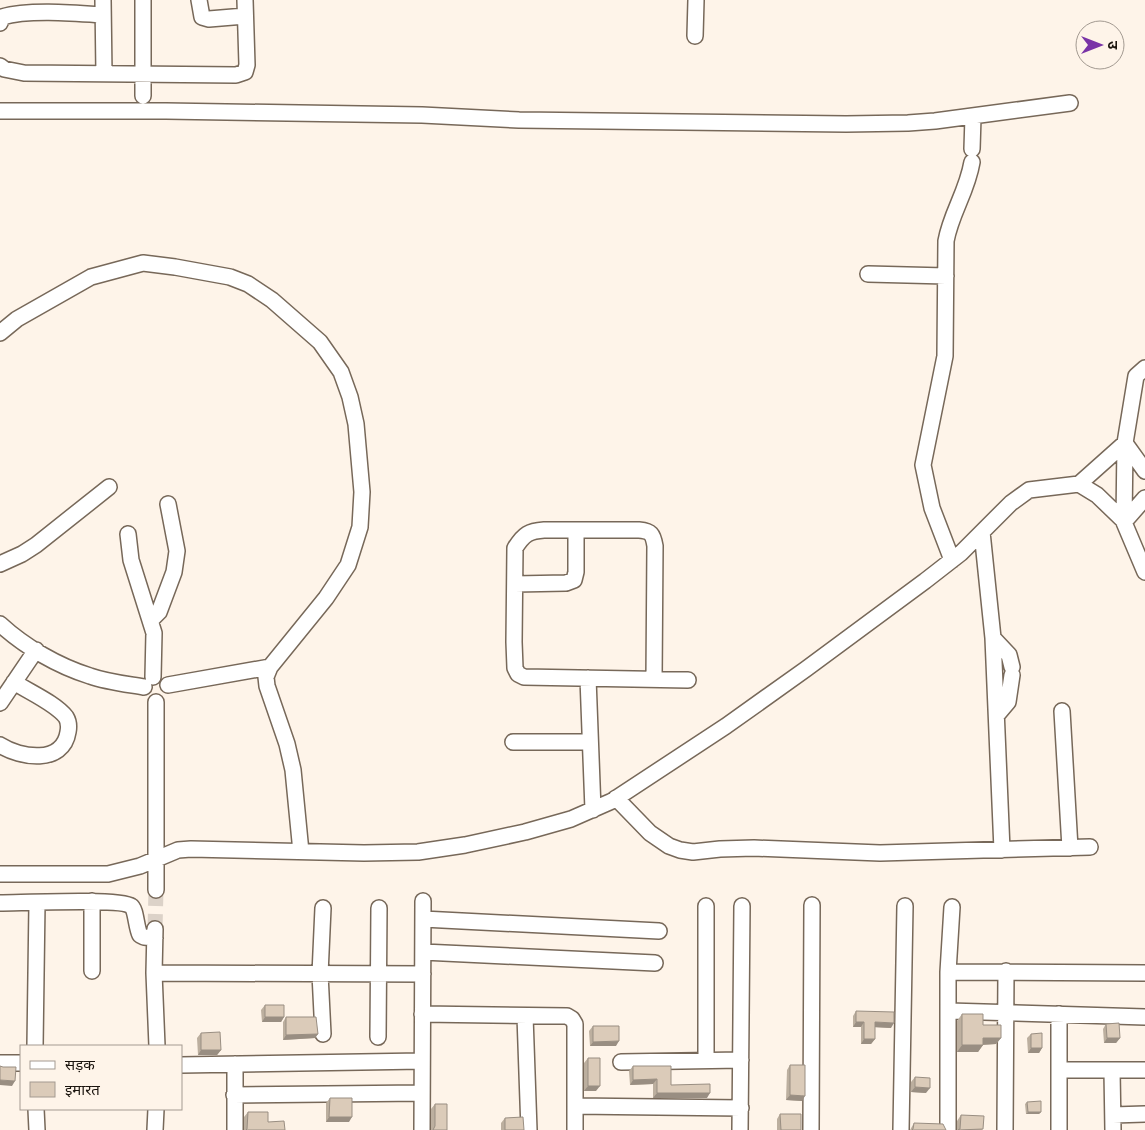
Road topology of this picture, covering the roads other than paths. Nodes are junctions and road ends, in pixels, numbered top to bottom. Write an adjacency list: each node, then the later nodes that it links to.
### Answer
1 (143, 0): 12 (street)
2 (199, 0): 7 (street)
3 (244, 0): 7 (street)
4 (696, 0): 9 (street)
5 (56, 6): 6 (street); 8 (street)
6 (103, 7): 11 (street)
7 (245, 16): 12 (street)
8 (0, 23)
9 (695, 36)
10 (0, 66): 11 (street)
11 (104, 74): 12 (street)
12 (144, 75): 13 (street)
13 (144, 96)
14 (1070, 103): 16 (street)
15 (0, 111): 16 (street)
16 (973, 116): 18 (street)
17 (868, 274): 18 (street)
18 (946, 276): 31 (street)
19 (0, 333): 39 (street)
20 (1145, 368): 21 (street)
21 (1125, 443): 22 (street); 23 (street); 27 (street)
22 (1145, 470)
23 (1079, 484): 27 (street); 29 (street)
24 (109, 487): 32 (street)
25 (1145, 498): 27 (street)
26 (168, 504): 35 (street)
27 (1124, 522): 33 (street)
28 (576, 530): 34 (street); 34 (street); 41 (street)
29 (982, 532): 31 (street); 37 (street)
30 (128, 534): 35 (street)
31 (952, 560): 53 (street)
32 (0, 564)
33 (1145, 572)
34 (516, 584): 40 (street)
35 (151, 620): 44 (street)
36 (0, 624): 38 (street)
37 (993, 638): 49 (street); 49 (street)
38 (36, 650): 43 (street); 44 (street)
39 (270, 667): 45 (street); 58 (street)
40 (588, 678): 41 (street); 51 (street)
41 (654, 679): 42 (street)
42 (688, 680)
43 (14, 682): 47 (street); 52 (street)
44 (149, 682): 45 (street); 46 (street)
45 (168, 685): 46 (street)
46 (156, 702): 59 (street)
47 (0, 703)
48 (1062, 711): 56 (street)
49 (997, 715): 57 (street)
50 (513, 742): 51 (street)
51 (590, 742): 54 (street)
52 (0, 745)
53 (616, 798): 54 (street); 57 (street)
54 (593, 810): 58 (street)
55 (1090, 847): 56 (street)
56 (1070, 848): 57 (street)
57 (1002, 850)
58 (301, 852): 59 (street)
59 (157, 859): 60 (street); 61 (street)
60 (0, 874)
61 (156, 890)
62 (92, 901): 65 (street); 77 (street); 80 (street)
63 (423, 901): 73 (street)
64 (0, 903): 65 (street)
65 (36, 903): 93 (street)
66 (812, 905): 121 (street)
67 (706, 906): 95 (street)
68 (742, 906): 96 (street)
69 (905, 906): 122 (street)
70 (952, 907): 79 (street)
71 (322, 908): 82 (street)
72 (379, 908): 83 (street)
73 (423, 919): 74 (street); 75 (street)
74 (659, 931)
75 (423, 952): 76 (street); 84 (street)
76 (655, 963)
77 (92, 971)
78 (1006, 971): 79 (street); 81 (street); 86 (street)
79 (948, 972): 85 (street)
80 (154, 973): 82 (street); 94 (street)
81 (1145, 973)
82 (320, 974): 83 (street); 91 (street)
83 (378, 974): 84 (street); 92 (street)
84 (423, 974): 87 (street)
85 (949, 1011): 86 (street); 123 (street)
86 (1006, 1013): 88 (street); 124 (street)
87 (422, 1014): 89 (street); 97 (street)
88 (1059, 1014): 90 (street); 103 (street)
89 (526, 1016): 108 (street); 118 (street)
90 (1145, 1016)
91 (323, 1034)
92 (378, 1037)
93 (35, 1045)
94 (157, 1045)
95 (706, 1060): 96 (street); 98 (street)
96 (741, 1060): 109 (street)
97 (422, 1061): 101 (street); 106 (street)
98 (621, 1062)
99 (0, 1063): 100 (street)
100 (20, 1063)
101 (235, 1064): 102 (street); 107 (street)
102 (182, 1065)
103 (1059, 1070): 104 (street); 125 (street)
104 (1112, 1070): 105 (street); 113 (street)
105 (1145, 1070)
106 (422, 1093): 107 (street); 117 (street)
107 (234, 1095): 116 (street)
108 (575, 1106): 109 (street); 119 (street)
109 (741, 1108): 120 (street)
110 (36, 1110): 114 (street)
111 (156, 1110): 115 (street)
112 (1145, 1114): 113 (street)
113 (1113, 1123)
114 (37, 1130)
115 (155, 1130)
116 (235, 1130)
117 (422, 1130)
118 (529, 1130)
119 (575, 1130)
120 (740, 1130)
121 (811, 1130)
122 (901, 1130)
123 (948, 1130)
124 (1004, 1130)
125 (1058, 1130)

